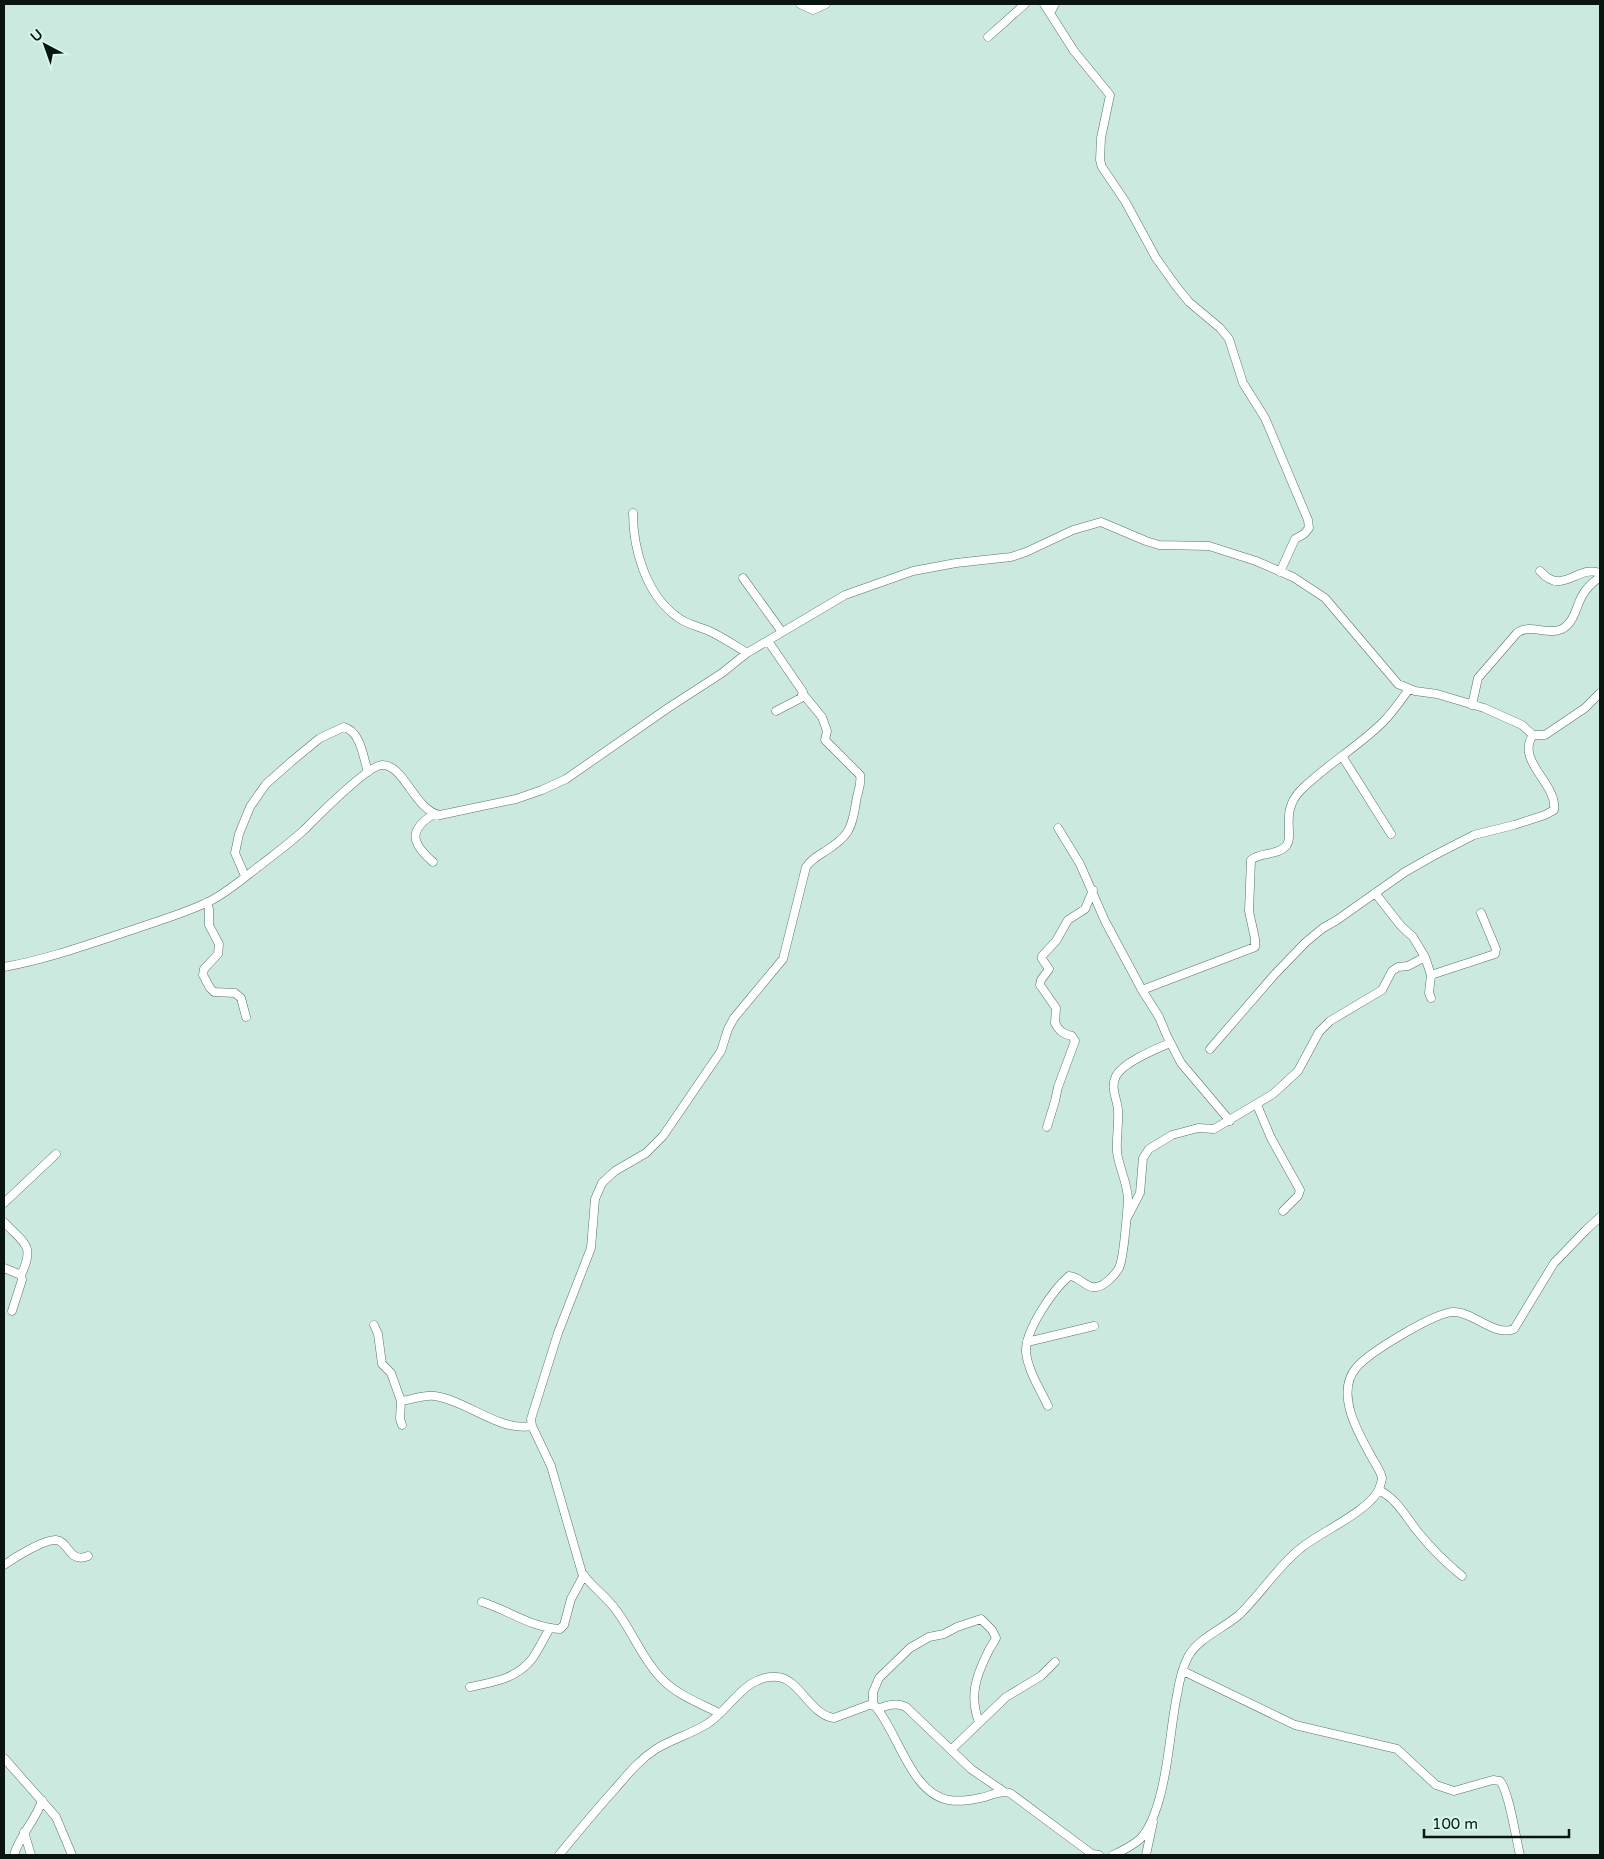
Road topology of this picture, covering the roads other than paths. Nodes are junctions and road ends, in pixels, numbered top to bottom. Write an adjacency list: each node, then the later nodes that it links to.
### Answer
1 (800, 4): 2 (street)
2 (826, 4)
3 (1025, 4): 7 (street)
4 (1044, 4): 6 (street)
5 (1055, 4): 6 (street)
6 (1050, 13): 10 (street)
7 (988, 38)
8 (632, 514): 15 (street)
9 (1540, 571): 11 (street)
10 (1280, 572): 13 (street); 16 (street)
11 (1600, 575): 19 (street)
12 (742, 578): 13 (street)
13 (782, 632): 14 (street)
14 (768, 641): 15 (street); 18 (street)
15 (747, 653): 24 (street)
16 (1409, 689): 19 (street); 22 (street)
17 (1600, 693): 21 (street)
18 (803, 694): 20 (street); 59 (street)
19 (1472, 705): 21 (street)
20 (776, 711)
21 (1533, 735): 30 (street)
22 (1342, 756): 26 (street); 36 (street)
23 (368, 772): 24 (street); 28 (street); 28 (street)
24 (434, 814): 27 (street)
25 (1058, 828): 29 (street)
26 (1391, 834)
27 (433, 862)
28 (245, 876): 31 (street)
29 (1093, 890): 36 (street); 43 (street)
30 (1375, 893): 33 (street); 40 (street)
31 (207, 902): 34 (street); 38 (street)
32 (1480, 913): 35 (street)
33 (1425, 957): 35 (street); 41 (street)
34 (4, 967)
35 (1431, 975): 37 (street)
36 (1142, 990): 39 (street)
37 (1431, 998)
38 (246, 1017)
39 (1170, 1043): 42 (street); 48 (street)
40 (1210, 1049)
41 (1258, 1105): 42 (street); 46 (street)
42 (1230, 1121): 48 (street)
43 (1047, 1127)
44 (56, 1154): 45 (street)
45 (4, 1203)
46 (1283, 1211)
47 (1600, 1217): 60 (street)
48 (1126, 1220): 55 (street)
49 (4, 1222): 51 (street)
50 (4, 1268): 51 (street)
51 (21, 1275): 52 (street)
52 (12, 1311)
53 (374, 1325): 56 (street)
54 (1094, 1326): 55 (street)
55 (1027, 1342): 57 (street)
56 (400, 1401): 58 (street); 59 (street)
57 (1048, 1406)
58 (402, 1425)
59 (532, 1426): 63 (street)
60 (1379, 1490): 64 (street); 68 (street)
61 (88, 1556): 62 (street)
62 (4, 1565)
63 (584, 1575): 66 (street); 71 (street)
64 (1462, 1576)
65 (482, 1602): 66 (street)
66 (550, 1628): 69 (street)
67 (1055, 1662): 72 (street)
68 (1183, 1671): 77 (street); 86 (street)
69 (470, 1687)
70 (875, 1707): 71 (street); 72 (street); 73 (street); 75 (street)
71 (719, 1713): 82 (street)
72 (979, 1722): 73 (street)
73 (951, 1750): 75 (street)
74 (4, 1758): 76 (street)
75 (1003, 1791): 83 (street)
76 (42, 1800): 78 (street); 81 (street)
77 (1154, 1815): 84 (street); 85 (street)
78 (24, 1832): 79 (street); 80 (street)
79 (14, 1855)
80 (30, 1855)
81 (72, 1855)
82 (558, 1855)
83 (1099, 1855)
84 (1113, 1855)
85 (1146, 1855)
86 (1520, 1855)

